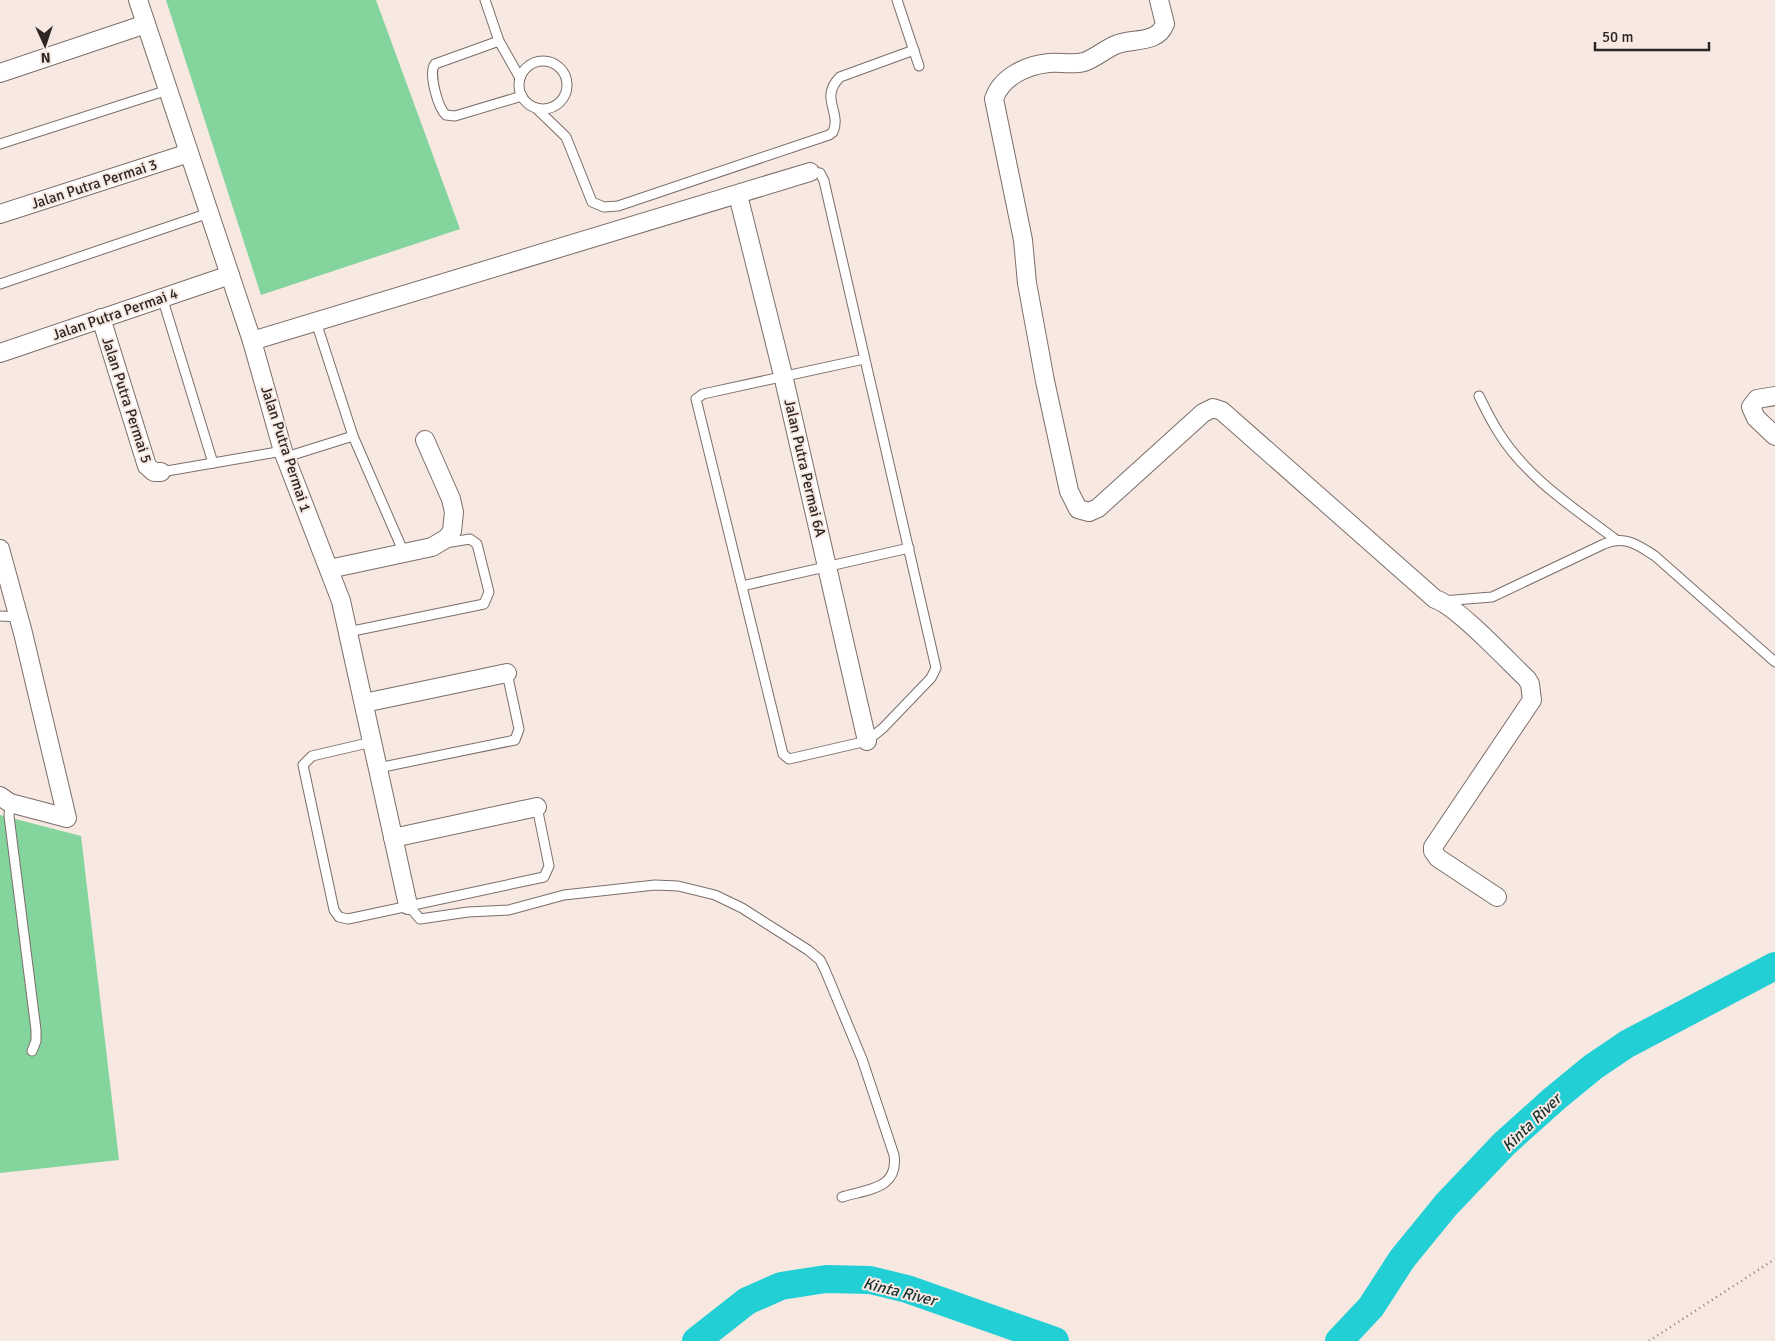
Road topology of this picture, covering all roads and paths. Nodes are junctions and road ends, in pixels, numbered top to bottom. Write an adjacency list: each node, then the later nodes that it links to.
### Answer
1 (138, 0): 5 (street, Jalan Putra Permai 1)
2 (485, 0): 6 (lane)
3 (897, 0): 7 (lane)
4 (1159, 0): 45 (street)
5 (146, 24): 9 (street); 11 (street, Jalan Putra Permai 1)
6 (499, 42): 10 (lane); 12 (lane)
7 (914, 50): 8 (lane); 13 (lane)
8 (919, 66)
9 (0, 73)
10 (520, 78): 12 (lane); 13 (lane)
11 (168, 90): 14 (lane); 15 (street, Jalan Putra Permai 1)
12 (522, 96): 13 (lane)
13 (536, 108)
14 (0, 144)
15 (189, 153): 18 (street, Jalan Putra Permai 1); 19 (street, Jalan Putra Permai 3)
16 (810, 172): 17 (street); 27 (lane)
17 (738, 195): 24 (street); 28 (street, Jalan Putra Permai 6A)
18 (209, 213): 20 (street, Jalan Putra Permai 1); 21 (lane)
19 (0, 214)
20 (230, 275): 22 (street, Jalan Putra Permai 4); 25 (street, Jalan Putra Permai 1)
21 (0, 284)
22 (162, 297): 23 (street, Jalan Putra Permai 4); 35 (lane)
23 (101, 318): 26 (street, Jalan Putra Permai 4); 36 (street, Jalan Putra Permai 5)
24 (316, 322): 25 (street); 31 (lane)
25 (252, 341): 34 (street, Jalan Putra Permai 1)
26 (0, 353)
27 (864, 359): 28 (lane); 39 (lane)
28 (783, 375): 42 (street, Jalan Putra Permai 6A); 44 (lane)
29 (1479, 396): 37 (lane)
30 (1775, 396): 32 (street)
31 (353, 436): 34 (lane); 41 (lane)
32 (1775, 436)
33 (425, 440): 38 (street)
34 (285, 454): 35 (lane); 43 (street, Jalan Putra Permai 1)
35 (214, 463): 36 (lane)
36 (161, 472)
37 (1615, 539): 45 (lane); 49 (lane)
38 (444, 541): 41 (street); 48 (lane)
39 (909, 548): 42 (lane); 52 (lane)
40 (0, 549): 47 (street)
41 (404, 553): 43 (street)
42 (828, 566): 44 (lane); 52 (street, Jalan Putra Permai 6A)
43 (329, 569): 48 (street, Jalan Putra Permai 1)
44 (742, 586): 52 (lane)
45 (1442, 601): 58 (street)
46 (0, 616): 47 (lane)
47 (19, 617): 55 (street)
48 (348, 632): 51 (street, Jalan Putra Permai 1)
49 (1775, 662)
50 (507, 673): 51 (street); 54 (lane)
51 (364, 703): 53 (street, Jalan Putra Permai 1)
52 (867, 741)
53 (372, 742): 54 (street, Jalan Putra Permai 1); 59 (lane)
54 (378, 768): 57 (street, Jalan Putra Permai 1)
55 (5, 800): 60 (lane)
56 (537, 807): 57 (street); 59 (lane)
57 (393, 838): 59 (street, Jalan Putra Permai 1)
58 (1496, 897)
59 (408, 905): 61 (lane)
60 (32, 1051)
61 (842, 1197)
62 (1775, 1259): 63 (path)
63 (1649, 1341)

